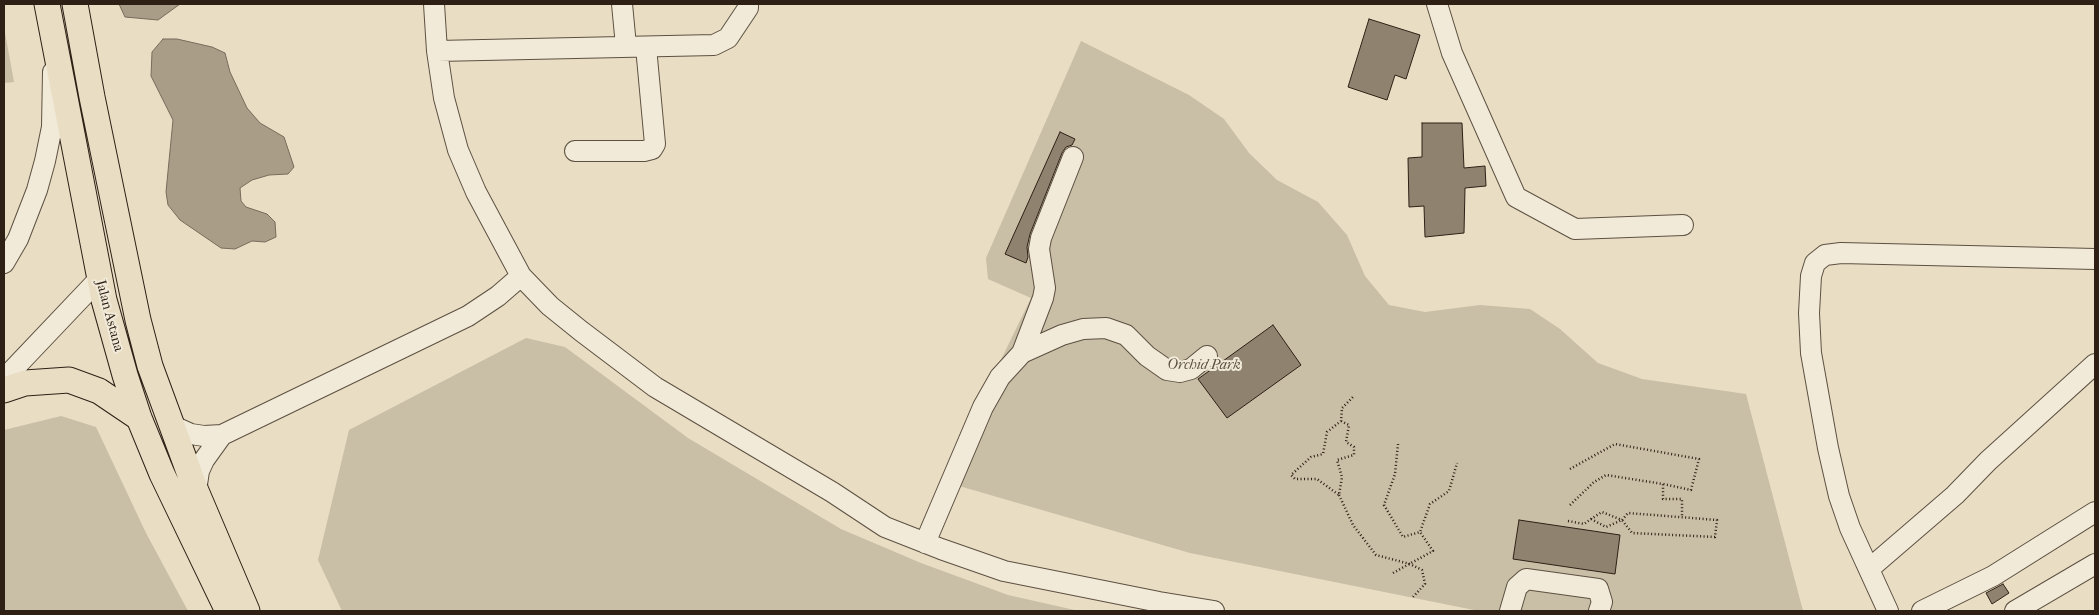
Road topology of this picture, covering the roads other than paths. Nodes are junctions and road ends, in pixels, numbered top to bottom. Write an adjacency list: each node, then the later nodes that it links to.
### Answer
1 (47, 4): 7 (main road, Jalan Astana)
2 (75, 4): 11 (main road, Jalan Astana)
3 (434, 4): 10 (street)
4 (622, 4): 8 (street)
5 (748, 4): 9 (street)
6 (1437, 4): 14 (street)
7 (53, 42): 16 (street); 18 (main road, Jalan Astana)
8 (626, 46): 9 (street); 10 (street)
9 (646, 47): 12 (street)
10 (437, 51): 17 (street)
11 (92, 97): 18 (main road); 25 (main road, Jalan Astana)
12 (575, 151)
13 (1074, 157): 19 (street)
14 (1682, 225)
15 (2095, 259): 31 (street)
16 (4, 263)
17 (521, 276): 26 (street); 29 (street)
18 (99, 280): 22 (street); 24 (main road, Jalan Astana)
19 (1022, 353): 20 (street); 29 (street)
20 (1208, 356)
21 (2095, 364): 31 (street)
22 (4, 379)
23 (4, 390): 24 (main road)
24 (139, 418): 32 (main road, Jalan Astana)
25 (171, 425): 26 (street); 27 (main road, Jalan Astana)
26 (222, 435): 27 (street)
27 (196, 491): 33 (main road, Jalan Astana)
28 (2095, 512): 38 (street)
29 (925, 543): 34 (street)
30 (2095, 564): 39 (street)
31 (1869, 569): 37 (street)
32 (228, 611)
33 (247, 611)
34 (1214, 611)
35 (1510, 611): 36 (street)
36 (1600, 611)
37 (1888, 611)
38 (1922, 611)
39 (2015, 611)

